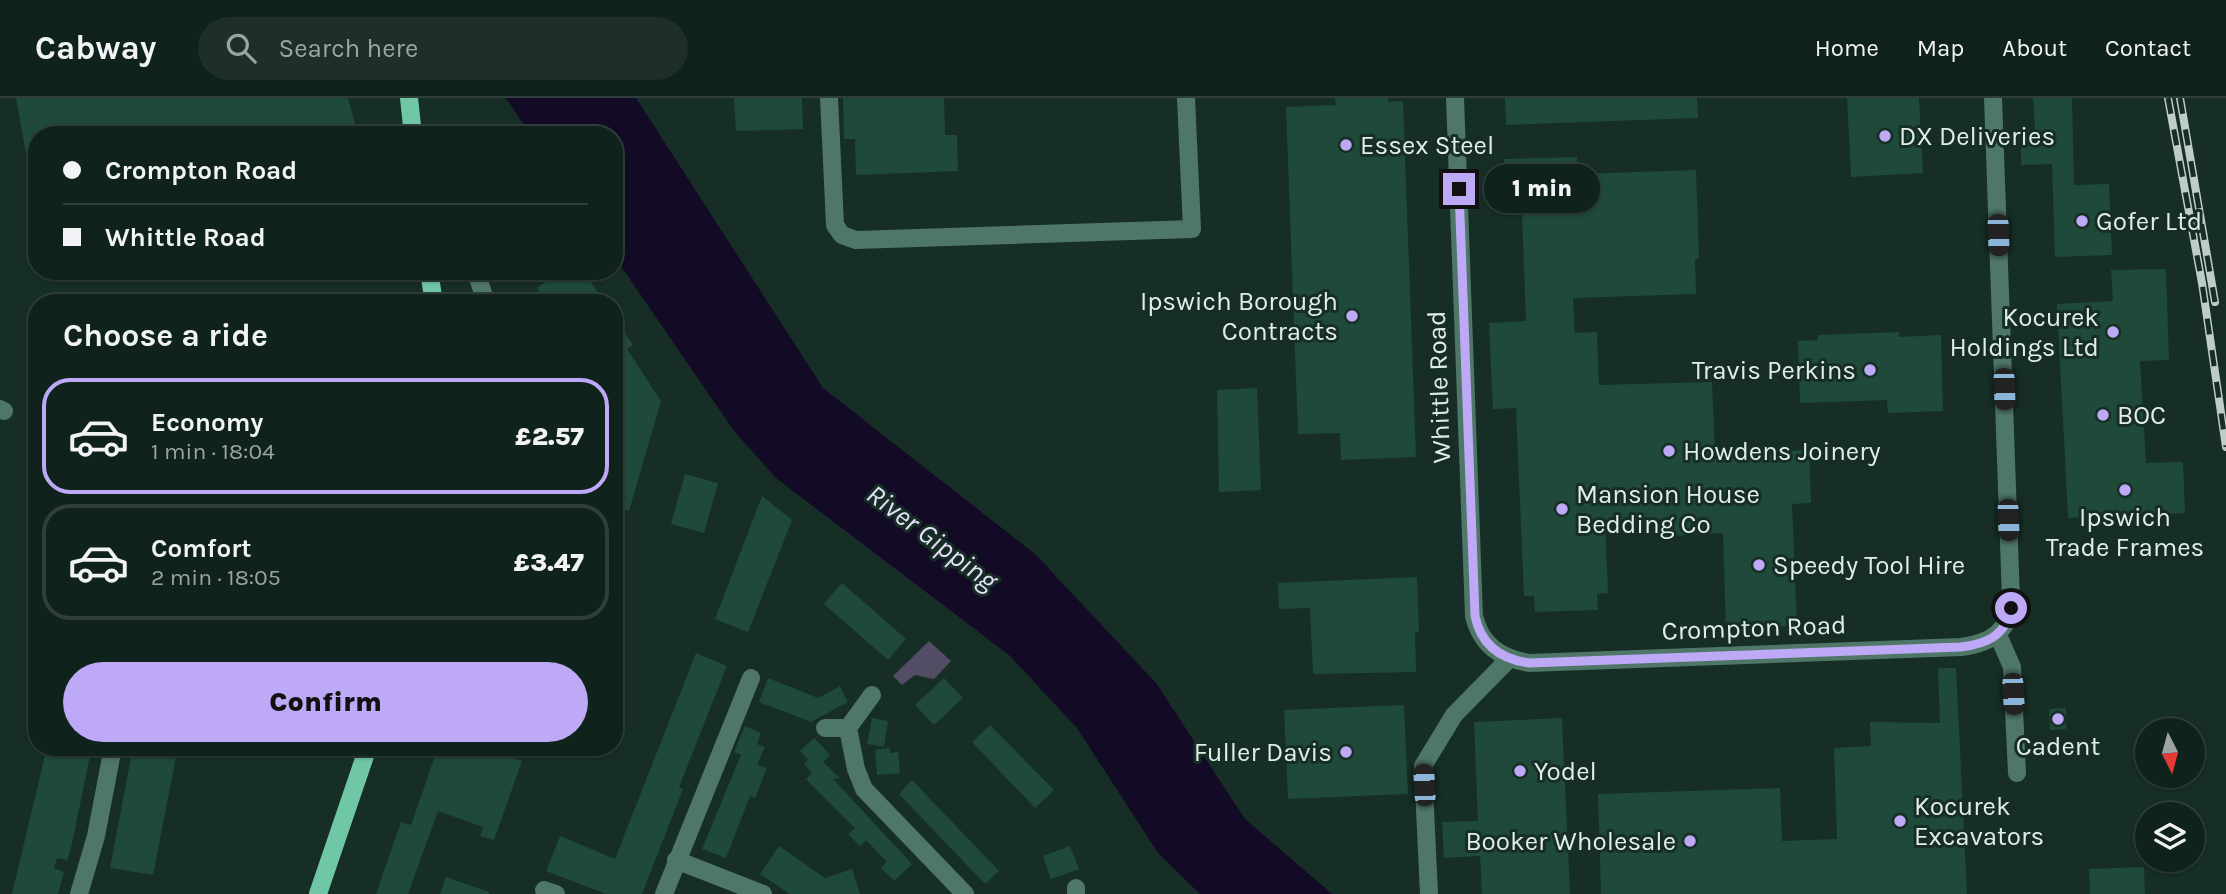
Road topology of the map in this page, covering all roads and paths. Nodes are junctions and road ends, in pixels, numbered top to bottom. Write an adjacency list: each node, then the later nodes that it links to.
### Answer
1 (409, 98): 6 (main road)
2 (830, 98): 3 (street)
3 (1186, 98)
4 (1455, 98): 8 (street, Whittle Road)
5 (1993, 98): 7 (street)
6 (412, 126)
7 (1998, 635): 8 (street, Crompton Road); 15 (street)
8 (1508, 659): 22 (street)
9 (751, 678): 16 (street)
10 (872, 695): 12 (street)
11 (825, 727): 12 (street)
12 (848, 728): 21 (street)
13 (111, 756): 17 (street)
14 (365, 756): 18 (main road)
15 (2017, 773)
16 (676, 860): 19 (street); 20 (street)
17 (79, 894)
18 (317, 894)
19 (664, 894)
20 (763, 894)
21 (965, 894)
22 (1429, 894)

